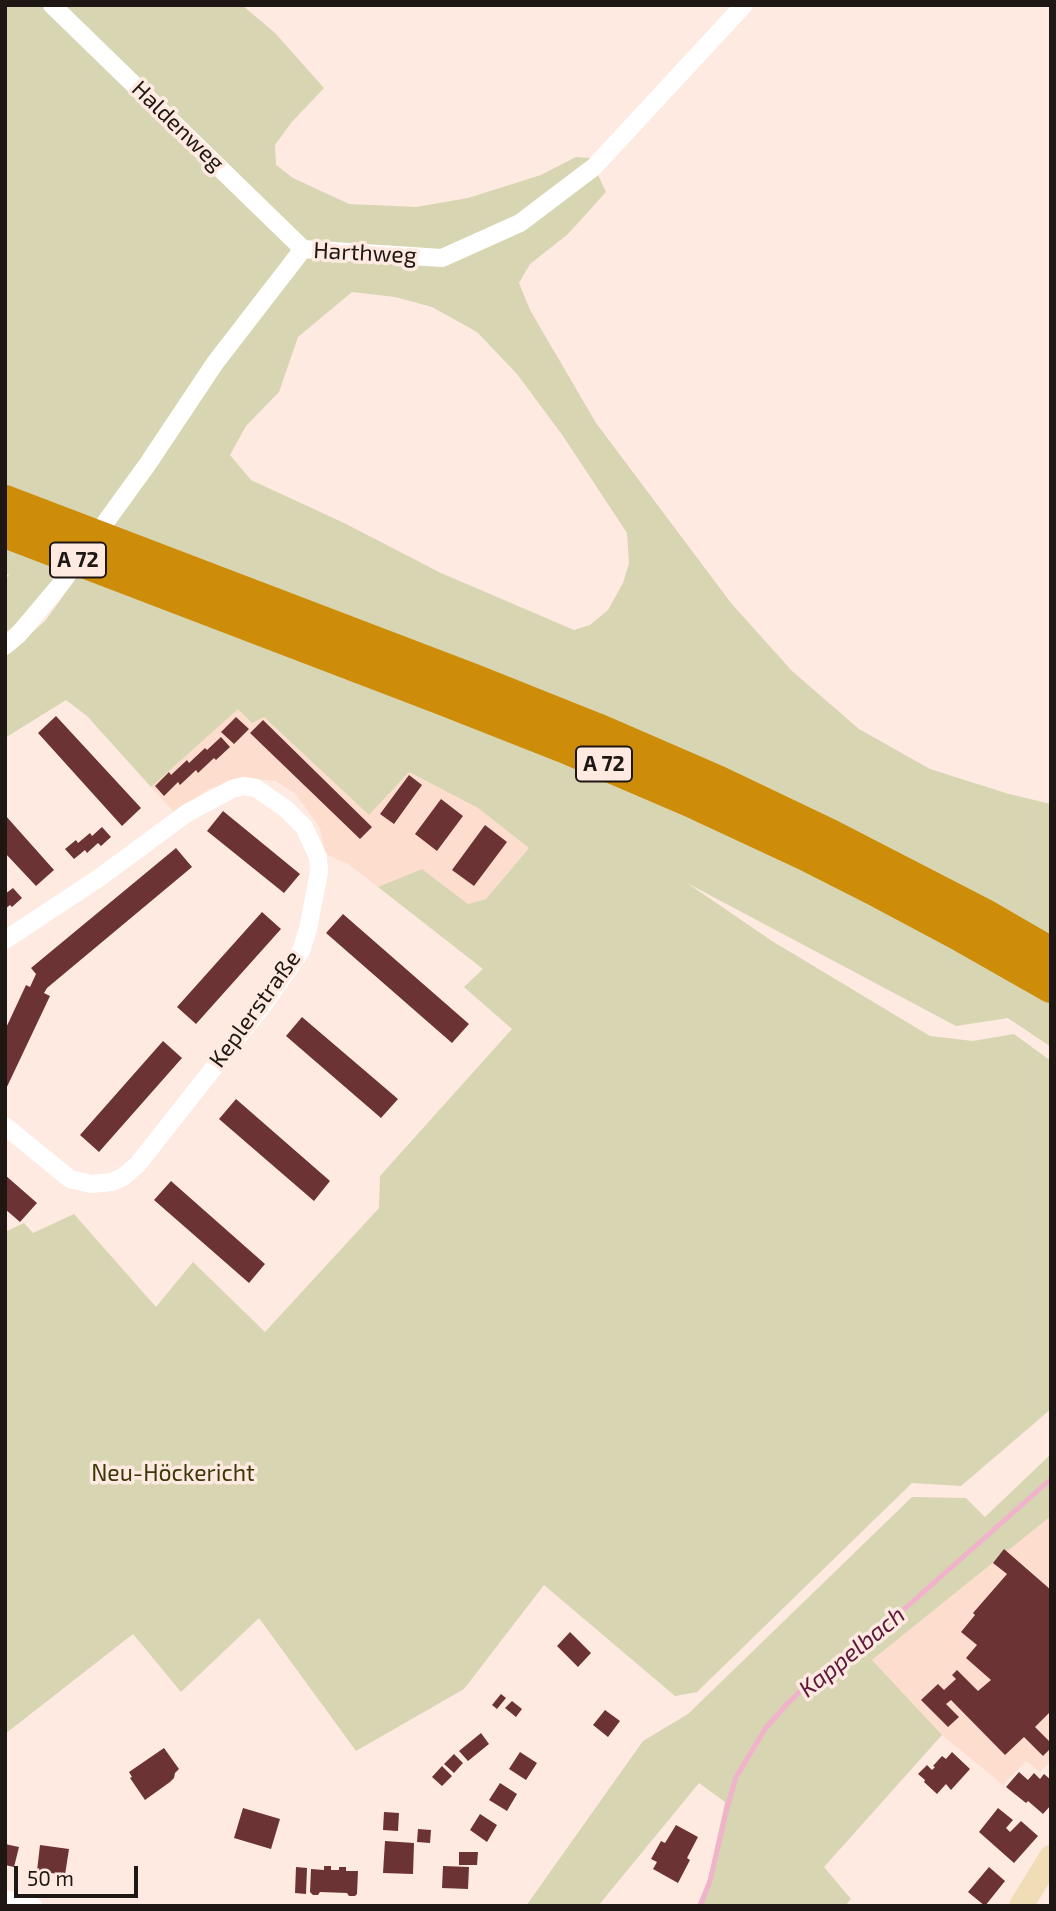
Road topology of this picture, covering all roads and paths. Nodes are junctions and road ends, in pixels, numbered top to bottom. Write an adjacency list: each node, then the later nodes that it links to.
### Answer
1 (51, 5): 3 (street, Haldenweg)
2 (744, 5): 3 (street, Harthweg)
3 (303, 248): 7 (street, Harthweg)
4 (5, 501): 5 (highway, A 72)
5 (20, 527): 6 (highway, A 72)
6 (146, 571): 9 (highway, A 72); 10 (highway, A 72)
7 (5, 646)
8 (5, 940): 11 (street, Keplerstraße)
9 (1051, 953)
10 (1051, 987)
11 (5, 1126)
12 (1051, 1857): 15 (main road)
13 (5, 1899): 14 (street)
14 (33, 1906)
15 (1021, 1906)

